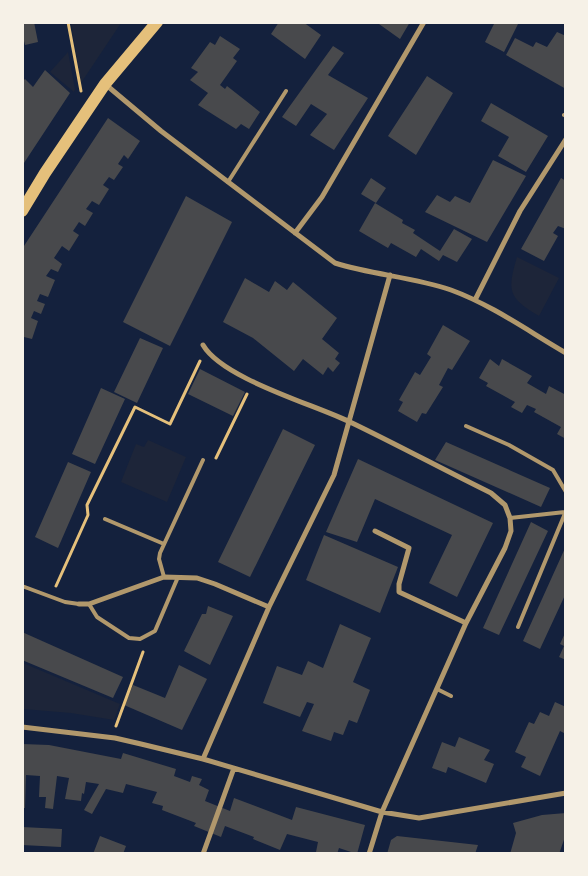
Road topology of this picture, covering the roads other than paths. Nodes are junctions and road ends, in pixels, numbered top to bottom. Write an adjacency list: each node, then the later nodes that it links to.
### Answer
1 (157, 22): 3 (main road)
2 (424, 22): 8 (street)
3 (105, 84): 6 (street); 7 (main road)
4 (286, 91): 6 (lane)
5 (566, 139): 10 (street)
6 (228, 182): 8 (street)
7 (22, 211)
8 (295, 233): 9 (street)
9 (390, 275): 10 (street); 13 (street)
10 (475, 300): 12 (street)
11 (204, 347): 13 (street)
12 (566, 353)
13 (348, 421): 18 (street); 27 (street)
14 (466, 426): 16 (lane)
15 (204, 460): 21 (lane)
16 (566, 492)
17 (565, 511): 18 (lane); 29 (lane)
18 (510, 518): 28 (street)
19 (105, 519): 21 (lane)
20 (375, 531): 28 (street)
21 (164, 544): 22 (lane)
22 (164, 577): 23 (street); 26 (street)
23 (178, 577): 26 (lane); 27 (street)
24 (22, 586): 25 (lane)
25 (79, 604): 26 (street)
26 (89, 604)
27 (269, 607): 33 (street)
28 (466, 623): 30 (street)
29 (518, 627)
30 (437, 689): 31 (lane); 36 (street)
31 (451, 696)
32 (22, 727): 33 (street)
33 (203, 759): 34 (street)
34 (234, 768): 36 (street); 37 (street)
35 (566, 793): 36 (street)
36 (382, 812): 38 (street)
37 (203, 854)
38 (370, 854)

